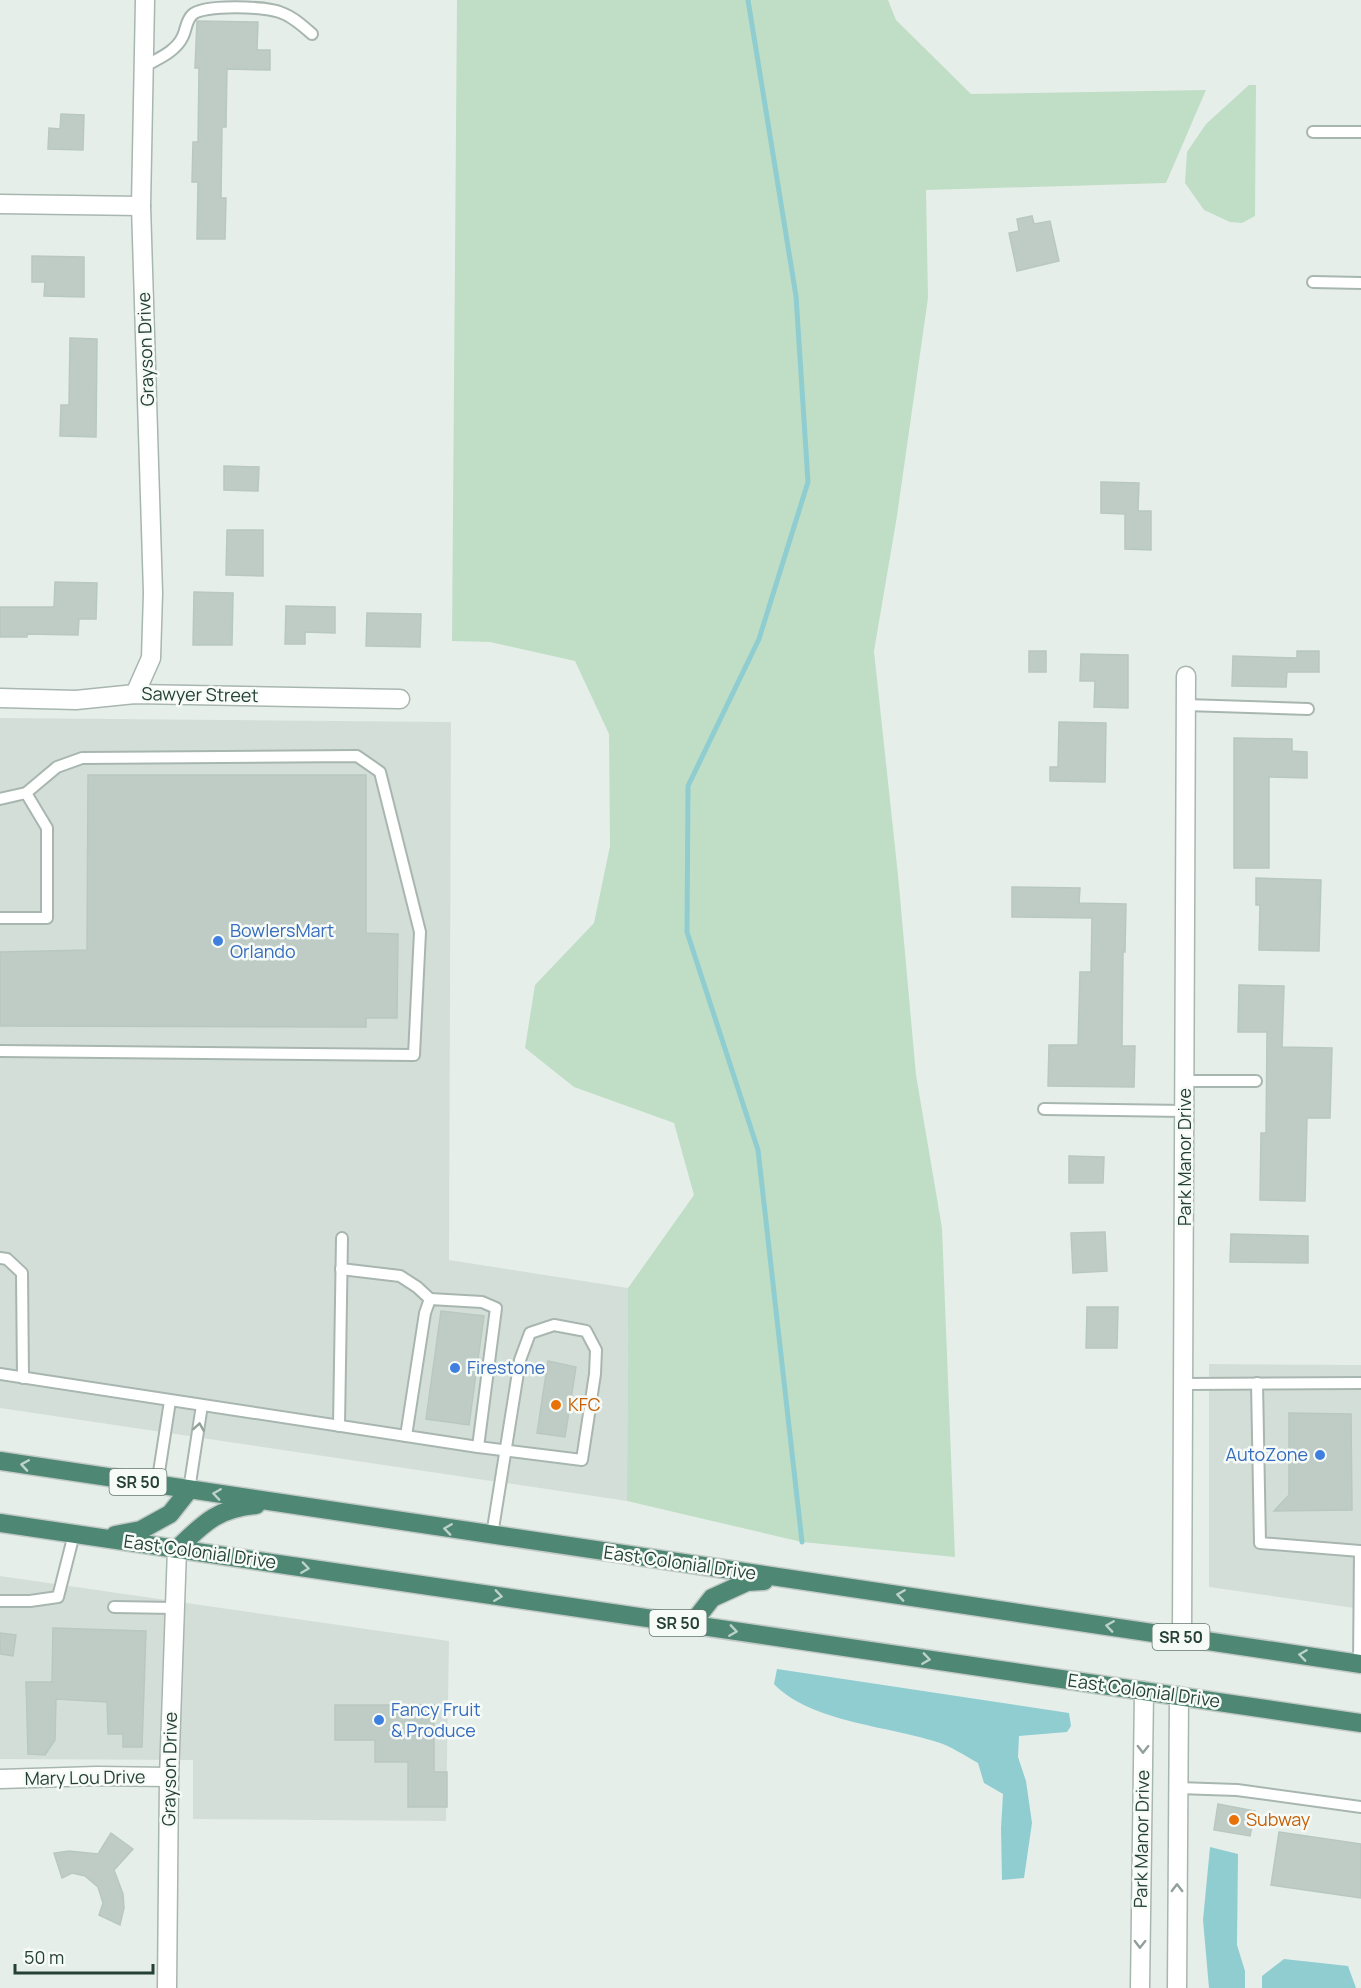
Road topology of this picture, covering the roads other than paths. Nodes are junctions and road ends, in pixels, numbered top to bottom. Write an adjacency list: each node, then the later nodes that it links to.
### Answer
1 (145, 0): 3 (street, Grayson Drive)
2 (312, 34): 3 (lane)
3 (143, 67): 7 (street, Grayson Drive)
4 (1313, 132): 5 (lane)
5 (1361, 132)
6 (0, 204): 7 (street)
7 (141, 206): 11 (street, Grayson Drive)
8 (1313, 282): 9 (lane)
9 (1361, 283)
10 (1186, 676): 14 (street, Park Manor Drive)
11 (135, 694): 12 (street, Sawyer Street); 13 (street, Sawyer Street)
12 (0, 699)
13 (400, 699)
14 (1186, 705): 15 (lane); 20 (street, Park Manor Drive)
15 (1308, 709)
16 (26, 793): 17 (lane); 18 (lane); 19 (lane)
17 (0, 799)
18 (0, 918)
19 (0, 1051)
20 (1185, 1081): 21 (lane); 23 (street, Park Manor Drive)
21 (1256, 1081)
22 (1044, 1109): 23 (lane)
23 (1185, 1111): 32 (street, Park Manor Drive)
24 (342, 1238): 26 (lane)
25 (0, 1258): 29 (lane)
26 (341, 1269): 27 (lane); 35 (lane)
27 (430, 1299): 36 (lane); 37 (lane)
28 (0, 1374): 29 (lane)
29 (23, 1378): 33 (lane)
30 (1257, 1383): 31 (lane); 32 (lane); 48 (lane)
31 (1361, 1383)
32 (1184, 1384): 54 (street, Park Manor Drive)
33 (170, 1401): 34 (lane); 40 (lane)
34 (202, 1405): 35 (lane); 41 (lane, one-way to 34)
35 (339, 1426): 36 (lane)
36 (406, 1436): 37 (lane)
37 (478, 1447): 38 (lane)
38 (505, 1450): 38 (lane); 45 (lane)
39 (0, 1461): 40 (highway, East Colonial Drive / SR 50, one-way to 39)
40 (157, 1485): 41 (highway, East Colonial Drive / SR 50)
41 (189, 1490): 42 (highway, East Colonial Drive / SR 50, one-way to 41); 46 (highway)
42 (275, 1503): 45 (highway, East Colonial Drive / SR 50, one-way to 42); 47 (highway)
43 (0, 1523): 44 (highway, East Colonial Drive / SR 50)
44 (74, 1534): 46 (highway, East Colonial Drive / SR 50); 50 (lane)
45 (492, 1535): 49 (highway, East Colonial Drive / SR 50)
46 (102, 1538): 47 (highway, East Colonial Drive / SR 50)
47 (177, 1549): 52 (street, Grayson Drive); 53 (highway, East Colonial Drive / SR 50, one-way to 53)
48 (1361, 1551): 55 (lane)
49 (786, 1579): 53 (highway); 54 (highway, East Colonial Drive / SR 50, one-way to 49)
50 (0, 1601)
51 (114, 1607): 52 (lane)
52 (175, 1608): 59 (street, Grayson Drive)
53 (691, 1625): 56 (highway, East Colonial Drive / SR 50, one-way to 56)
54 (1182, 1637): 55 (highway, East Colonial Drive / SR 50, one-way to 54)
55 (1360, 1663)
56 (1144, 1691): 57 (highway, East Colonial Drive / SR 50); 64 (street, Park Manor Drive, one-way to 64)
57 (1179, 1696): 58 (highway, East Colonial Drive / SR 50); 61 (street, Park Manor Drive)
58 (1361, 1723)
59 (170, 1777): 60 (street, Mary Lou Drive); 63 (street, Grayson Drive)
60 (0, 1779)
61 (1178, 1788): 62 (lane); 65 (street, Park Manor Drive, one-way to 61)
62 (1361, 1807)
63 (167, 1988)
64 (1140, 1988)
65 (1177, 1988)

